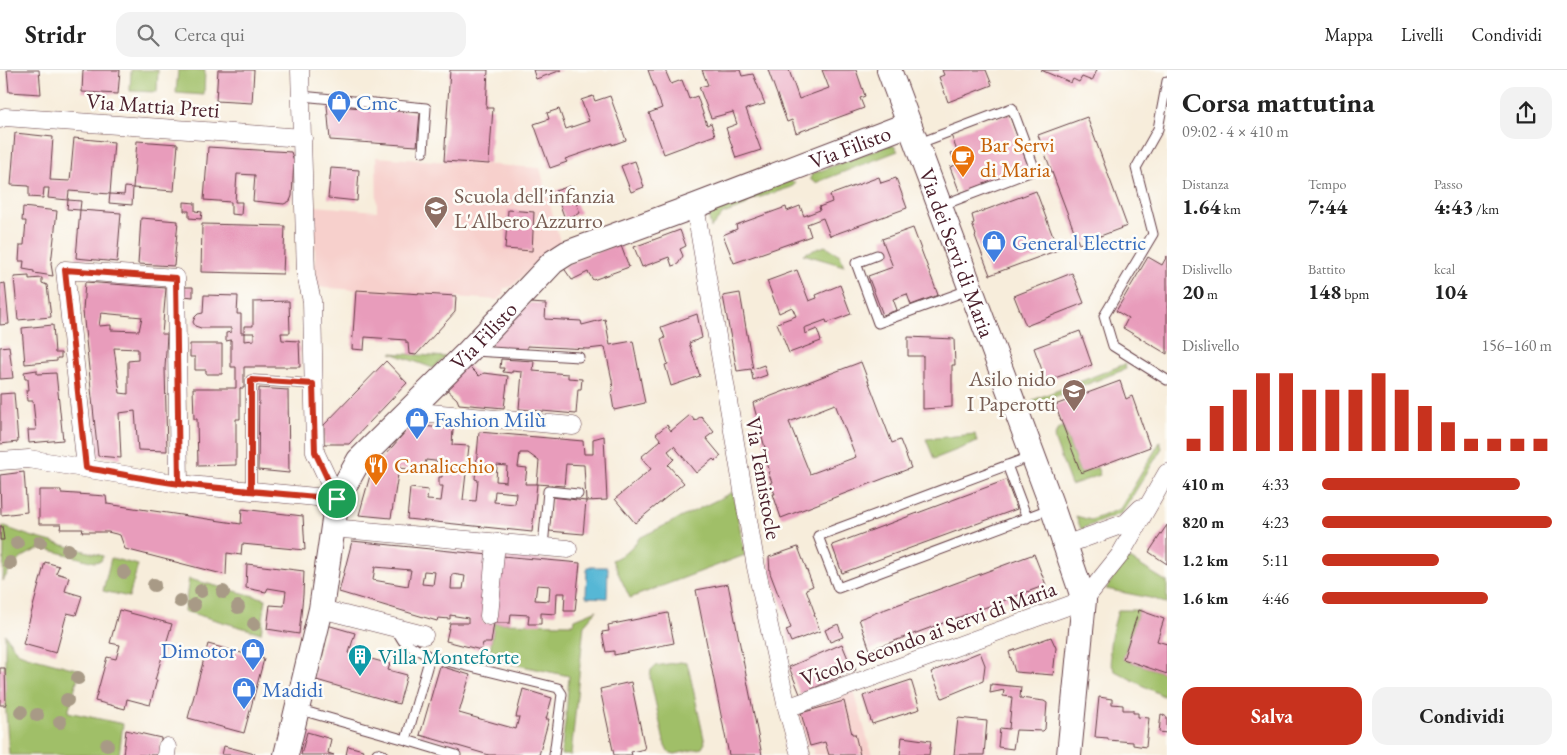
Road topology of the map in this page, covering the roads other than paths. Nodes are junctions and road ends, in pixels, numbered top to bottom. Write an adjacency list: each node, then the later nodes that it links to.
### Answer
1 (300, 70): 4 (street)
2 (890, 70): 6 (street, Via dei Servi di Maria)
3 (1167, 81): 15 (lane)
4 (302, 96): 7 (street); 8 (lane)
5 (0, 119): 7 (street, Via Mattia Preti)
6 (913, 134): 9 (street, Via Filisto); 10 (street, Via dei Servi di Maria); 10 (lane)
7 (303, 138): 16 (street)
8 (423, 152)
9 (695, 206): 13 (street, Via Filisto); 42 (street, Via Temistocle)
10 (940, 206): 12 (street, Via dei Servi di Maria)
11 (877, 255): 12 (lane)
12 (971, 289): 19 (street, Via dei Servi di Maria)
13 (468, 351): 14 (lane); 17 (street, Via Filisto)
14 (579, 357)
15 (1167, 380)
16 (313, 384): 25 (lane); 28 (street)
17 (408, 411): 18 (street); 28 (street, Via Filisto)
18 (573, 426)
19 (1033, 455): 21 (lane); 29 (street, Via dei Servi di Maria)
20 (0, 461): 22 (street)
21 (1006, 465): 30 (lane); 30 (lane)
22 (86, 468): 24 (street); 24 (street)
23 (1167, 473): 27 (street)
24 (179, 484): 25 (street)
25 (251, 491): 28 (street)
26 (578, 494): 34 (lane)
27 (1154, 495): 33 (street); 36 (street)
28 (337, 499): 31 (street, Via Filisto)
29 (1053, 508): 30 (lane); 33 (street, Via dei Servi di Maria)
30 (1027, 518)
31 (332, 528): 32 (street); 37 (street, Via Filisto)
32 (496, 543): 34 (street); 38 (street)
33 (1065, 545): 36 (street, Via dei Servi di Maria)
34 (542, 547): 35 (street)
35 (568, 549)
36 (1084, 600): 42 (street, Vicolo Secondo ai Servi di Maria); 51 (street, Via dei Servi di Maria)
37 (321, 608): 39 (street); 43 (street, Via Filisto)
38 (489, 616)
39 (395, 628): 40 (street); 41 (lane)
40 (424, 636)
41 (430, 657): 44 (lane); 49 (lane)
42 (787, 708): 50 (street, Via Temistocle)
43 (297, 709): 44 (lane); 45 (street, Via Filisto)
44 (406, 740): 48 (lane)
45 (286, 755)
46 (377, 755): 47 (lane)
47 (382, 755)
48 (456, 755)
49 (554, 755)
50 (800, 755)
51 (1068, 755)

